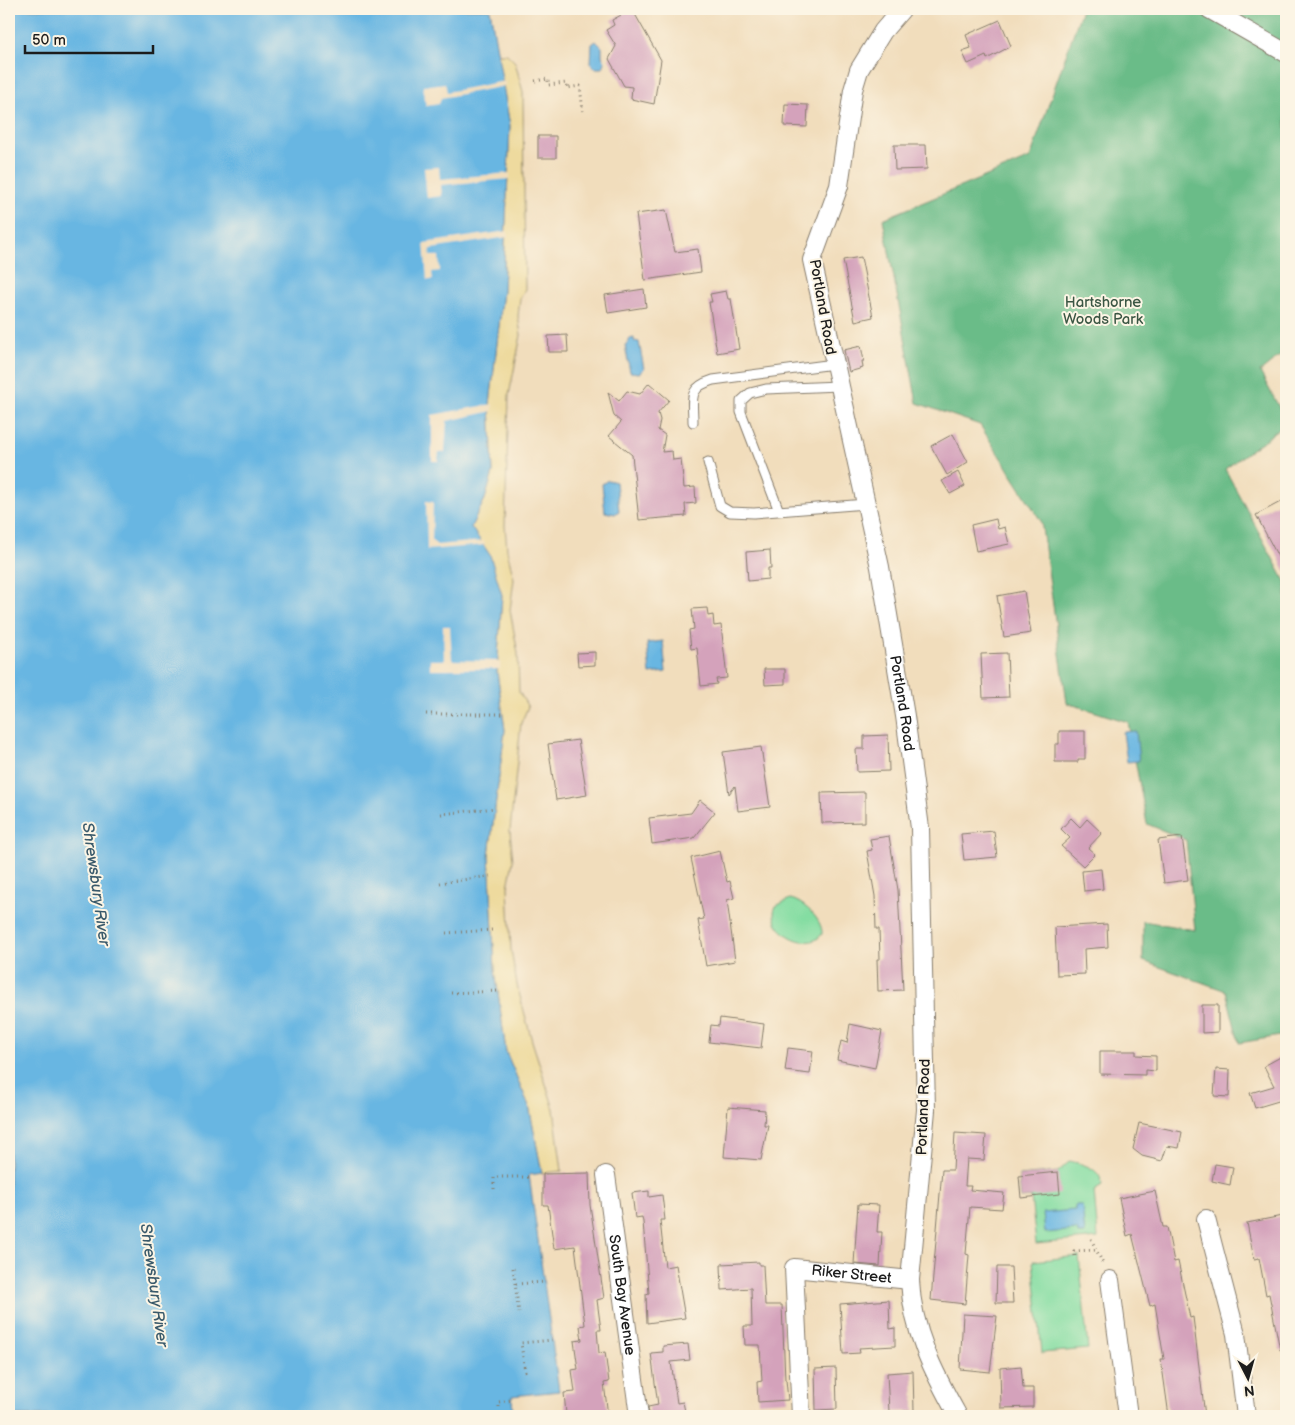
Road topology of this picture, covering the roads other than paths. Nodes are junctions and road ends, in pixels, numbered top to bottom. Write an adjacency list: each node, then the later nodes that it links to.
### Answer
1 (902, 9): 4 (street, Portland Road)
2 (1209, 9): 3 (street)
3 (1286, 53)
4 (834, 364): 5 (street, Portland Road); 6 (lane)
5 (839, 386): 8 (street, Portland Road); 9 (lane)
6 (693, 422)
7 (708, 462): 9 (lane)
8 (866, 504): 9 (lane); 12 (street, Portland Road)
9 (779, 511)
10 (606, 1175): 14 (street, South Bay Avenue)
11 (1206, 1219): 18 (street)
12 (910, 1280): 15 (street, Riker Street); 16 (street, Portland Road)
13 (1110, 1280): 17 (street)
14 (639, 1416)
15 (801, 1416)
16 (958, 1416)
17 (1128, 1416)
18 (1246, 1416)

